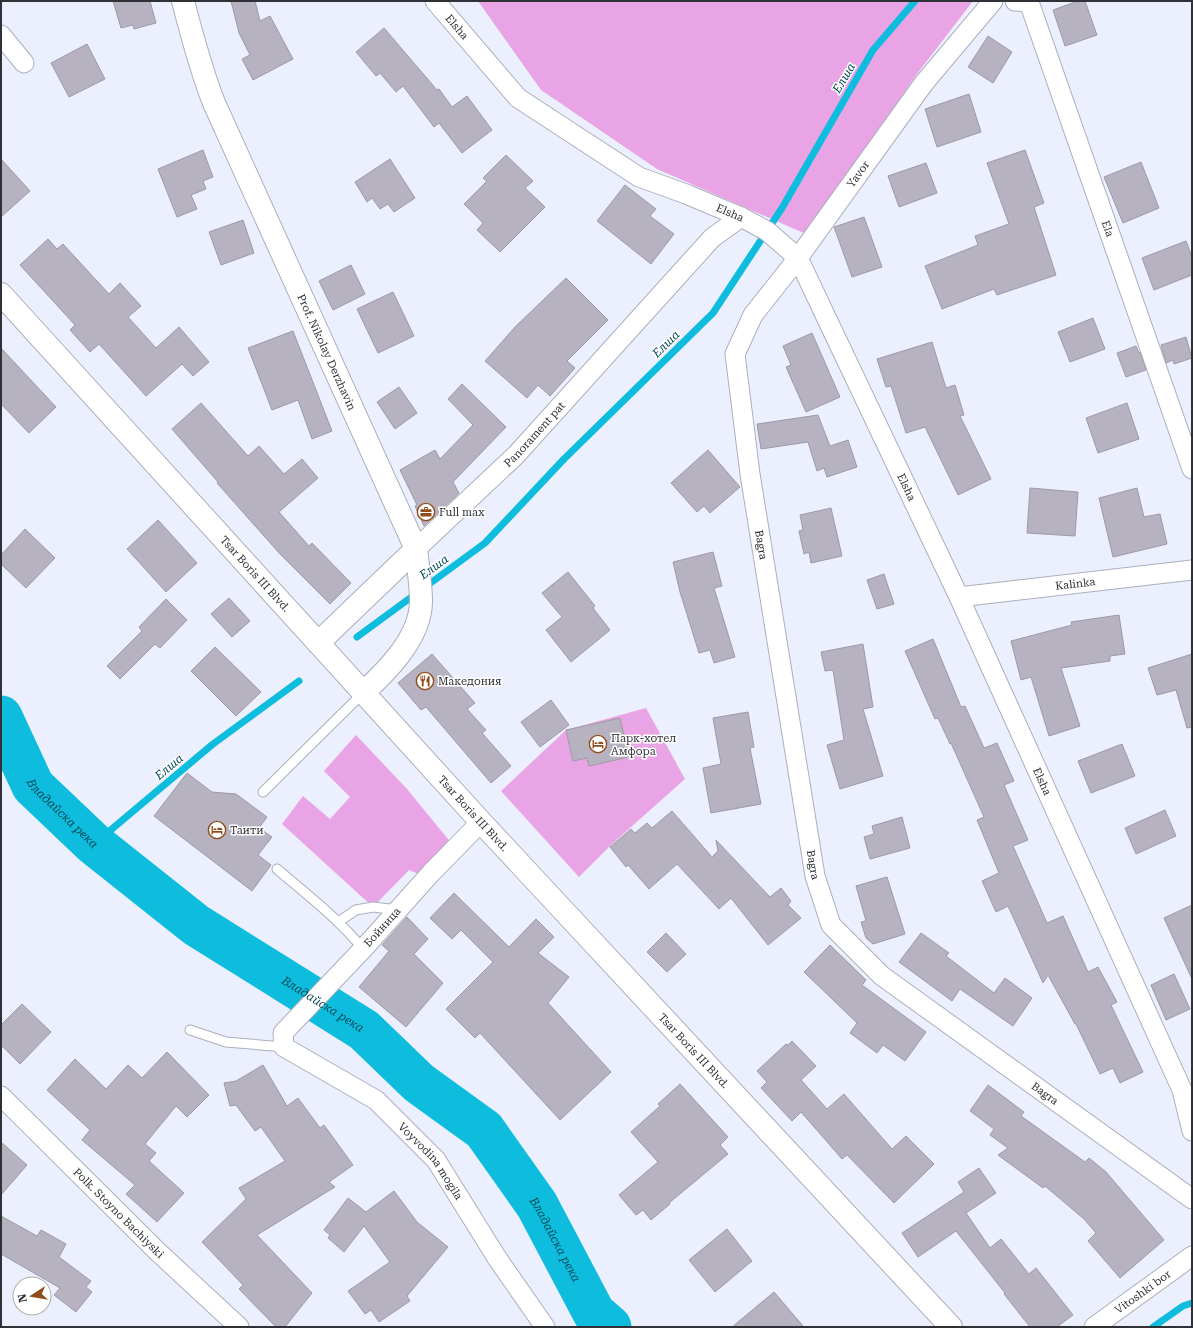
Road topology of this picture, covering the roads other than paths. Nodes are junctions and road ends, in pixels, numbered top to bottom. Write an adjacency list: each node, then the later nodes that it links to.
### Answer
1 (184, 1): 12 (main road, Prof. Nikolay Derzhavin)
2 (435, 1): 7 (street, Elsha)
3 (993, 1): 8 (street, Yavor)
4 (1015, 1): 11 (street, Ela)
5 (1, 35): 6 (street)
6 (24, 63)
7 (741, 217): 8 (street, Elsha); 12 (street, Panorament pat)
8 (798, 258): 10 (street, Yavor); 14 (street, Elsha)
9 (1, 294): 15 (main road, Tsar Boris III Blvd.)
10 (735, 354): 27 (street, Bagra)
11 (1192, 469)
12 (416, 549): 15 (main road, Panorament pat); 16 (main road, Prof. Nikolay Derzhavin)
13 (1192, 570): 14 (street, Kalinka)
14 (959, 597): 26 (street, Elsha)
15 (318, 643): 16 (main road, Tsar Boris III Blvd.)
16 (363, 693): 17 (lane); 18 (main road, Tsar Boris III Blvd.)
17 (263, 792)
18 (481, 822): 20 (street, Бойница); 31 (main road, Tsar Boris III Blvd.)
19 (277, 869): 21 (lane)
20 (398, 910): 21 (lane); 22 (street, Бойница)
21 (338, 922): 22 (lane)
22 (363, 949): 24 (street, Бойница)
23 (190, 1030): 24 (lane)
24 (283, 1040): 30 (street, Voyvodina mogila)
25 (1, 1096): 29 (street, Polk. Stoyno Bachiyski)
26 (1192, 1132)
27 (1192, 1199)
28 (1192, 1256): 32 (street, Vitoshki bor)
29 (239, 1327)
30 (545, 1327)
31 (951, 1327)
32 (1094, 1327)

